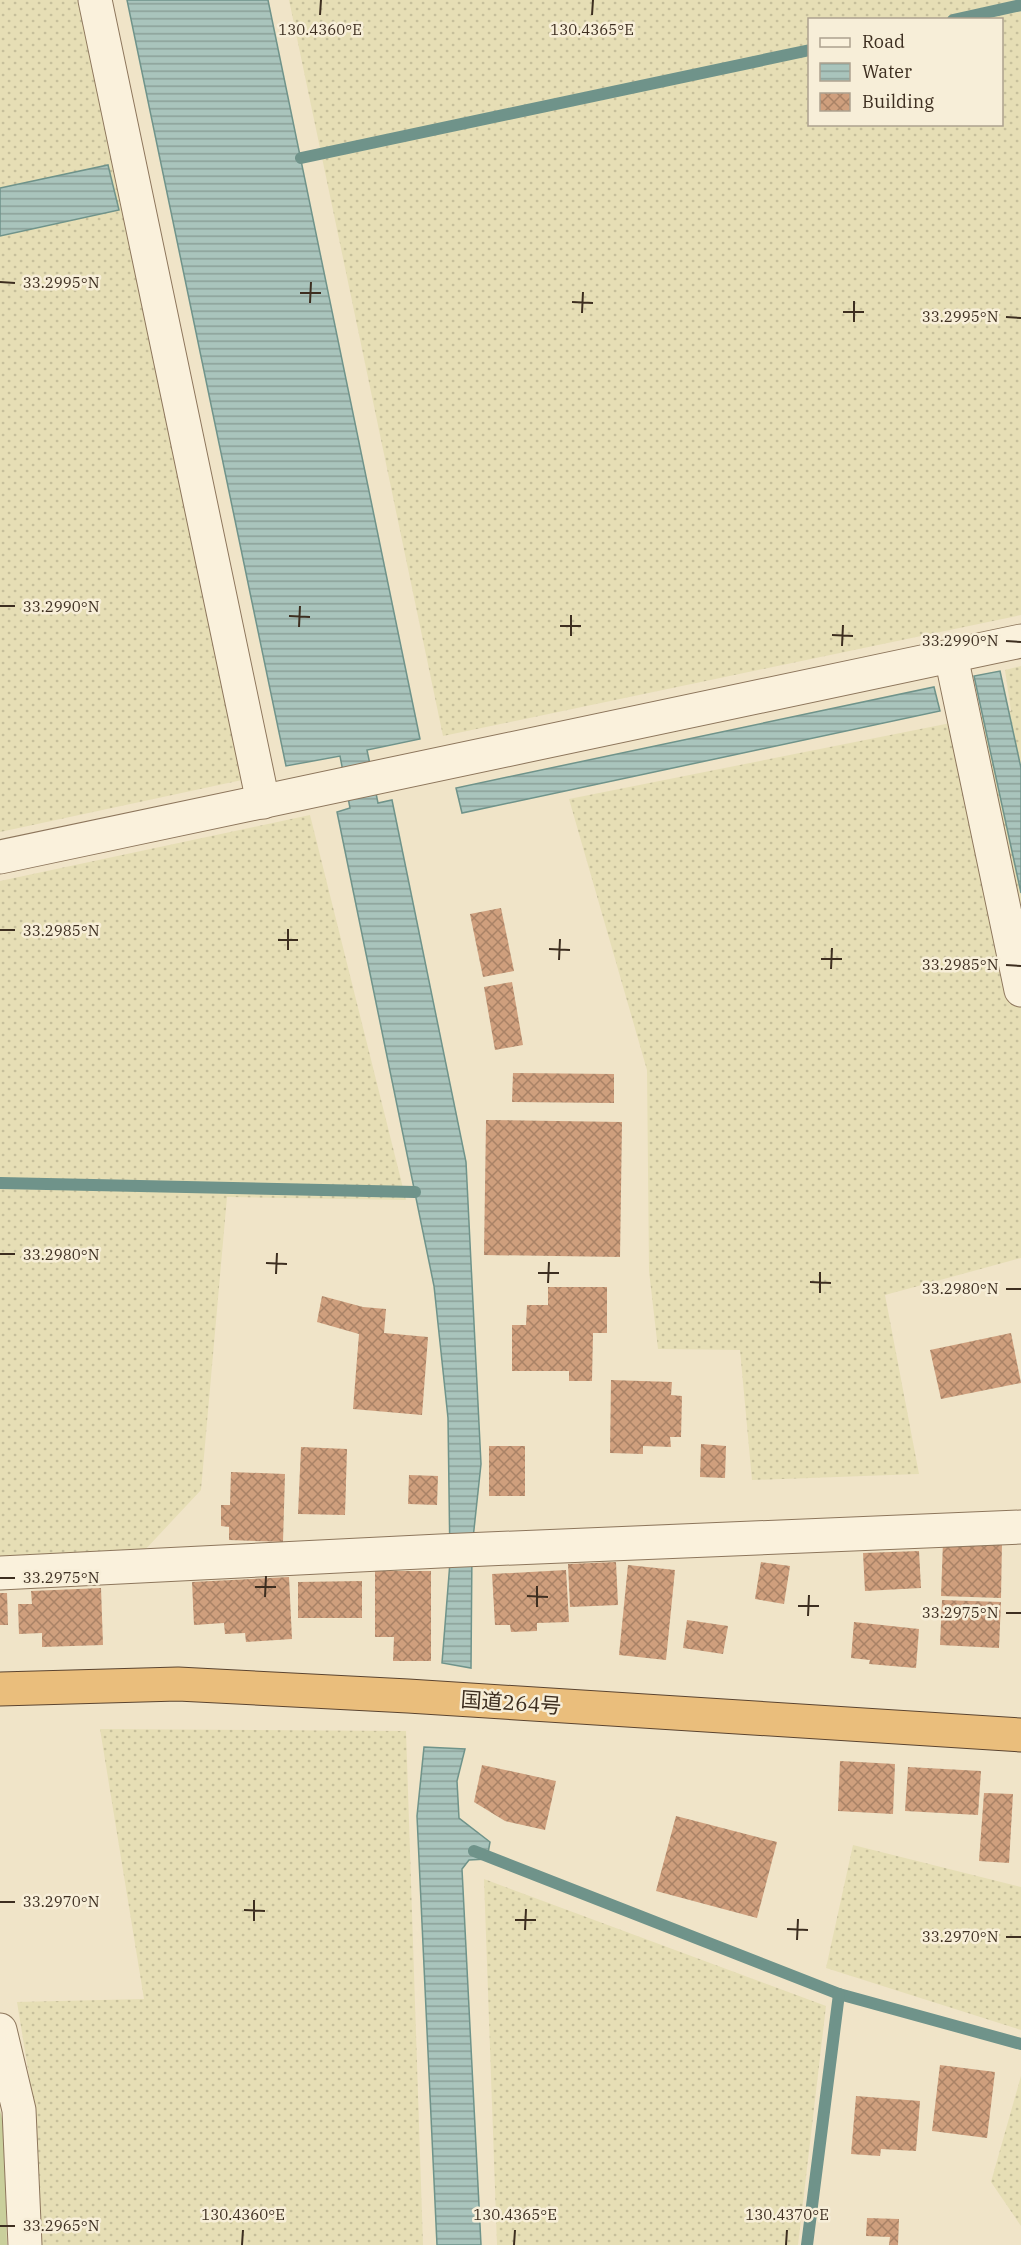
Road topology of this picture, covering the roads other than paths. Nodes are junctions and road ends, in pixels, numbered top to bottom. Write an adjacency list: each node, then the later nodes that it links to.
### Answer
1 (95, 0): 4 (street)
2 (1021, 641): 3 (street)
3 (951, 656): 4 (street); 6 (street)
4 (263, 802): 5 (street)
5 (0, 857)
6 (1021, 990)
7 (1021, 1527): 8 (street)
8 (0, 1573)
9 (0, 1689): 10 (highway, 国道264号)
10 (1021, 1735)
11 (0, 2030): 12 (street)
12 (24, 2245)

